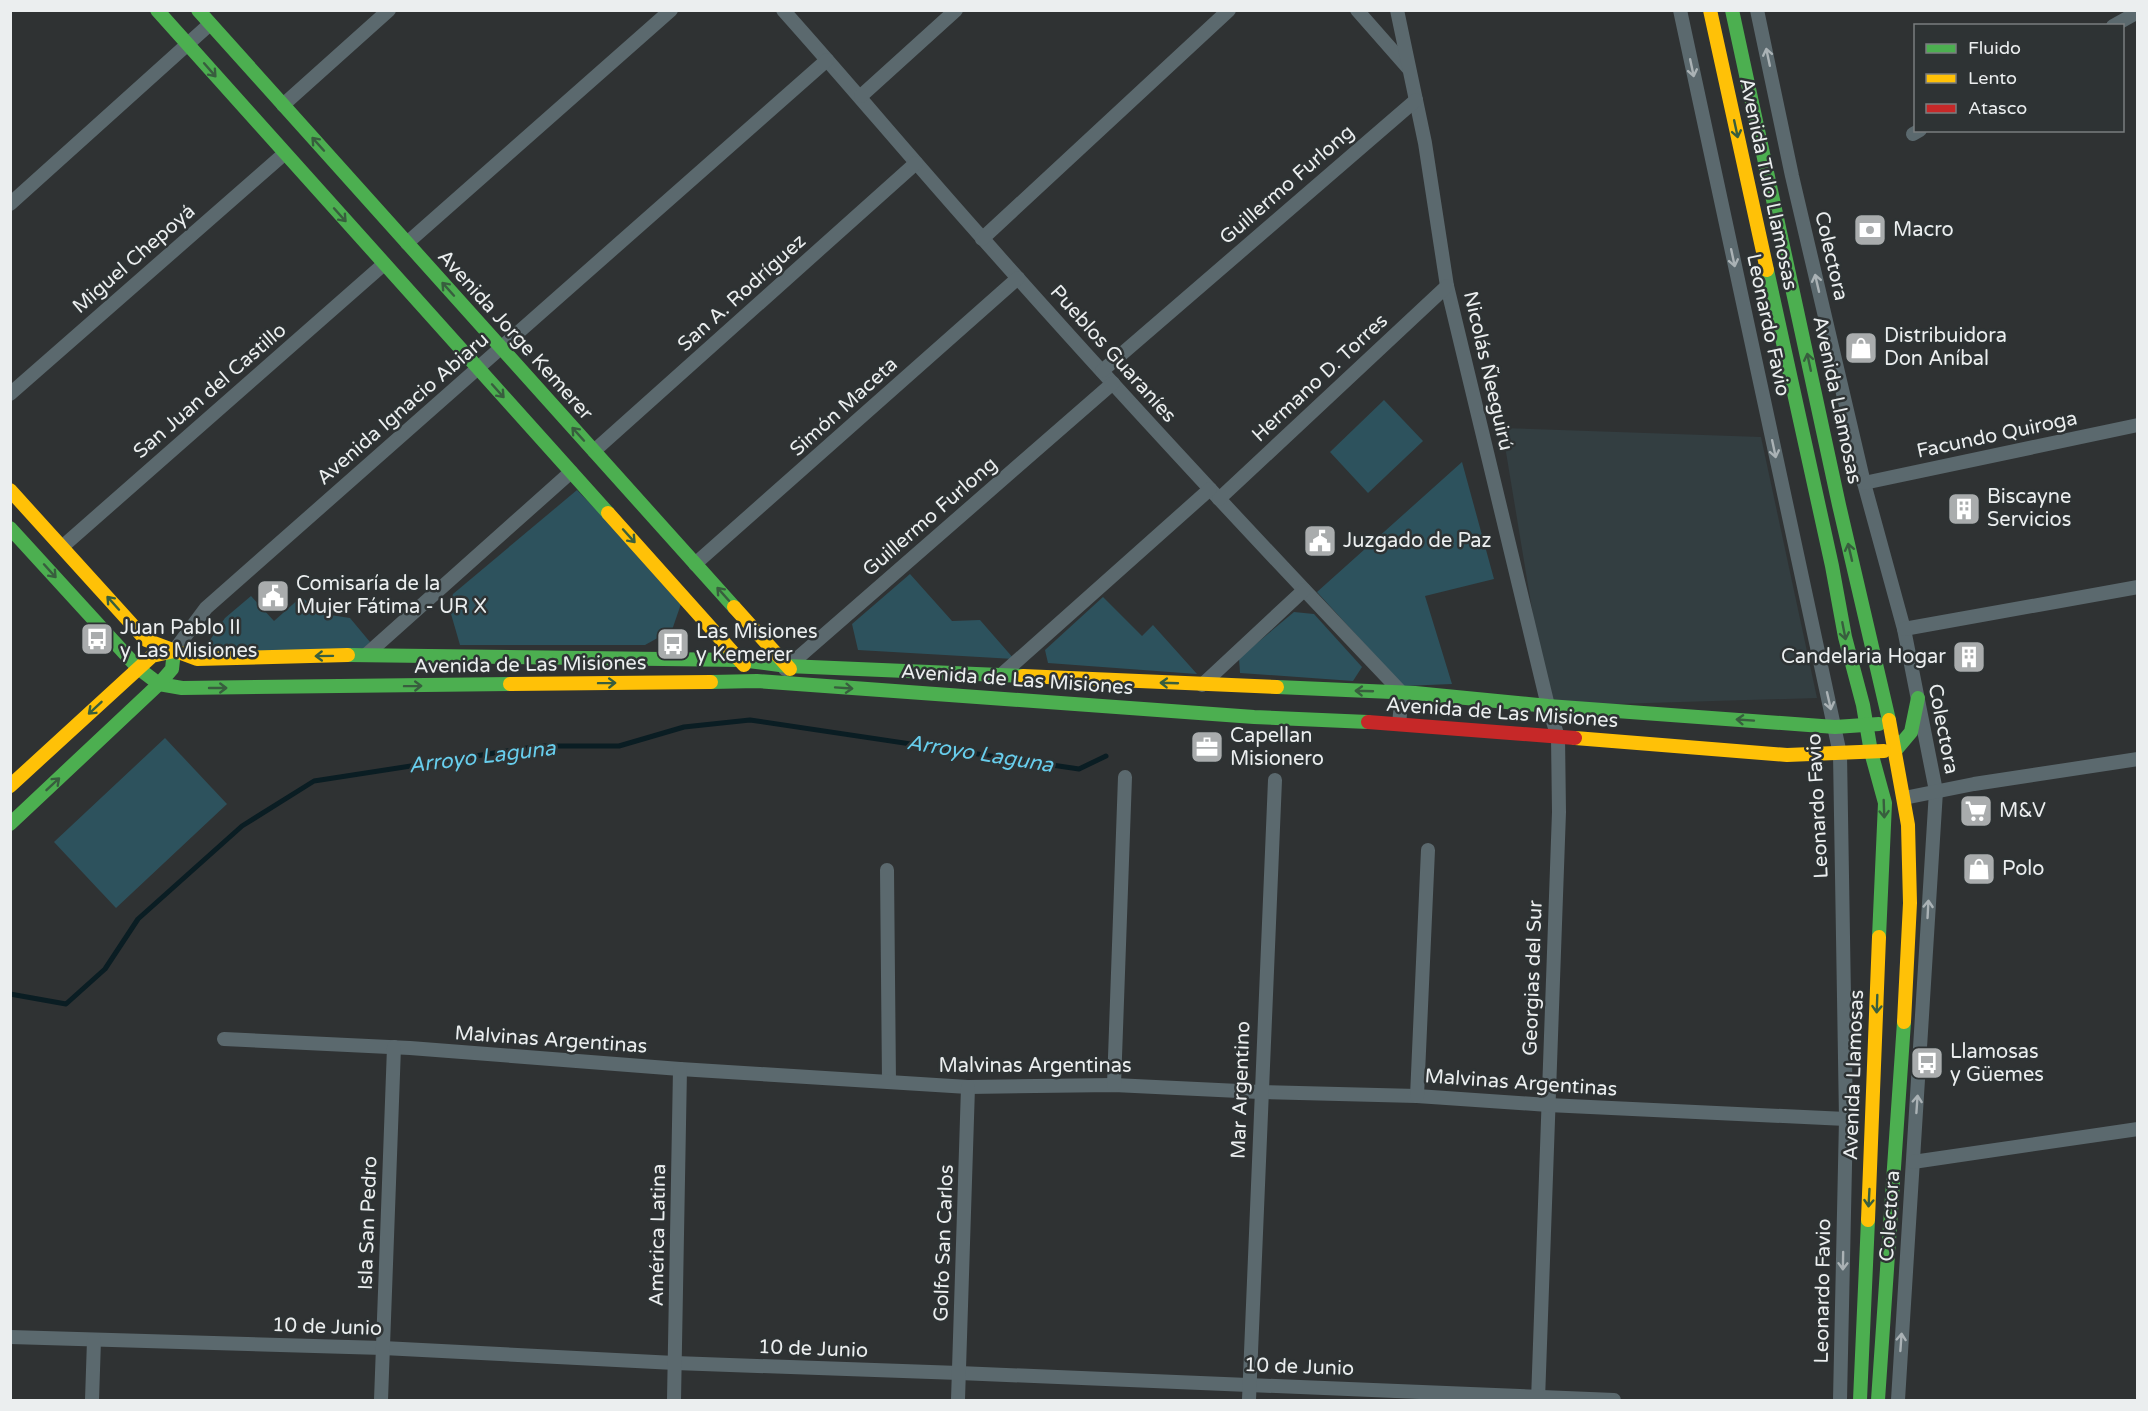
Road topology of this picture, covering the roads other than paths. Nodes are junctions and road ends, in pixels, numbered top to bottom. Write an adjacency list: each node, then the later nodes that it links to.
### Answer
1 (157, 10): 17 (main road)
2 (198, 10): 15 (main road, Avenida Jorge Kemerer)
3 (389, 10): 22 (street)
4 (671, 10): 27 (street)
5 (783, 10): 18 (street, Pueblos Guaraníes)
6 (956, 10): 20 (street)
7 (1229, 10): 26 (street)
8 (1357, 10): 19 (street)
9 (1397, 10): 19 (street, Nicolás Ñeeguirú)
10 (1680, 10): 65 (street, Leonardo Favio, one-way to 65)
11 (1710, 10): 64 (main road, Avenida Tulo Llamosas, one-way to 64)
12 (1732, 10): 62 (main road, Avenida Llamosas, one-way to 12)
13 (1757, 10): 39 (street, Colectora, one-way to 13)
14 (2138, 12): 16 (street)
15 (210, 24): 17 (street); 22 (main road, Avenida Jorge Kemerer)
16 (2117, 24)
17 (188, 45): 23 (main road, one-way to 23); 25 (street)
18 (827, 60): 20 (street, Pueblos Guaraníes); 31 (street, Avenida Ignacio Abiaru)
19 (1410, 70): 21 (street, Nicolás Ñeeguirú)
20 (861, 96): 24 (street, Pueblos Guaraníes)
21 (1416, 100): 30 (street, Nicolás Ñeeguirú); 33 (street, Guillermo Furlong)
22 (283, 105): 27 (main road, Avenida Jorge Kemerer, one-way to 22)
23 (284, 154): 28 (main road, one-way to 28); 35 (street, Miguel Chepoyá)
24 (916, 163): 26 (street, Pueblos Guaraníes); 37 (street, San A. Rodríguez)
25 (10, 204)
26 (982, 239): 29 (street, Pueblos Guaraníes)
27 (407, 243): 31 (main road, Avenida Jorge Kemerer, one-way to 27)
28 (384, 264): 32 (main road); 43 (street, San Juan del Castillo)
29 (1018, 279): 33 (street, Pueblos Guaraníes); 44 (street, Simón Maceta)
30 (1448, 286): 41 (street, Hermano D. Torres); 61 (street, Nicolás Ñeeguirú)
31 (501, 348): 32 (street, Avenida Ignacio Abiaru); 37 (main road, Avenida Jorge Kemerer, one-way to 31)
32 (478, 369): 38 (main road, one-way to 38); 48 (street, Avenida Ignacio Abiaru)
33 (1102, 371): 34 (street, Pueblos Guaraníes)
34 (1113, 383): 41 (street, Pueblos Guaraníes); 51 (street, Guillermo Furlong)
35 (10, 394)
36 (2138, 425): 39 (street, Facundo Quiroga)
37 (594, 452): 44 (main road, Avenida Jorge Kemerer)
38 (571, 472): 49 (street); 50 (main road, one-way to 50)
39 (1864, 483): 47 (street, Colectora)
40 (10, 490): 43 (main road, Avenida de Las Misiones)
41 (1214, 494): 46 (street, Pueblos Guaraníes); 53 (street, Hermano D. Torres)
42 (13, 536): 52 (main road, one-way to 52)
43 (62, 547): 48 (main road, Avenida de Las Misiones, one-way to 43)
44 (695, 564): 51 (main road, Avenida Jorge Kemerer, one-way to 44)
45 (2138, 587): 47 (street)
46 (1304, 591): 57 (street); 59 (street, Pueblos Guaraníes)
47 (1904, 629): 60 (street, Colectora)
48 (174, 651): 49 (main road, Avenida de Las Misiones, one-way to 48); 52 (main road); 56 (main road, Avenida Ignacio Abiaru)
49 (366, 655): 50 (main road, Avenida de Las Misiones)
50 (740, 660): 51 (main road, Avenida de Las Misiones); 54 (main road)
51 (787, 666): 53 (main road, Avenida de Las Misiones); 55 (street, Guillermo Furlong); 58 (main road, Avenida Jorge Kemerer)
52 (138, 668): 56 (main road); 73 (main road, one-way to 73)
53 (1000, 676): 57 (main road, Avenida de Las Misiones, one-way to 53)
54 (757, 681): 55 (main road, Avenida de Las Misiones); 56 (main road, Avenida de Las Misiones, one-way to 54)
55 (774, 682): 58 (main road, Avenida de Las Misiones)
56 (159, 684): 76 (main road, Avenida Ignacio Abiaru, one-way to 56)
57 (1202, 684): 59 (main road, Avenida de Las Misiones, one-way to 57)
58 (804, 685): 63 (main road, Avenida de Las Misiones, one-way to 63)
59 (1402, 693): 61 (main road, Avenida de Las Misiones); 63 (street)
60 (1918, 699): 67 (main road); 74 (street, Colectora)
61 (1548, 706): 65 (main road, Avenida de Las Misiones, one-way to 61); 66 (street, Nicolás Ñeeguirú)
62 (1890, 723): 64 (main road, Avenida de Las Misiones); 67 (main road, Avenida Llamosas)
63 (1399, 724): 66 (main road, Avenida de Las Misiones)
64 (1866, 725): 65 (main road, Avenida de Las Misiones); 68 (main road, Avenida Tulo Llamosas)
65 (1835, 727): 69 (street, Leonardo Favio)
66 (1558, 737): 69 (main road, Avenida de Las Misiones); 87 (street, Georgias del Sur)
67 (1894, 751): 68 (main road, Avenida de Las Misiones); 75 (main road, Avenida Llamosas)
68 (1871, 752): 69 (main road, Avenida de Las Misiones); 105 (main road, Avenida Llamosas, one-way to 105)
69 (1840, 754): 88 (street, Leonardo Favio)
70 (2138, 759): 74 (street)
71 (1125, 777): 83 (street)
72 (1275, 780): 85 (street, Mar Argentino)
73 (10, 786)
74 (1936, 791): 75 (street); 90 (street, Colectora, one-way to 74)
75 (1904, 798): 106 (main road)
76 (10, 824)
77 (1428, 850): 86 (street)
78 (887, 870): 82 (street)
79 (224, 1039): 80 (street, Malvinas Argentinas)
80 (394, 1047): 81 (street, Malvinas Argentinas); 93 (street, Isla San Pedro)
81 (680, 1069): 82 (street, Malvinas Argentinas); 94 (street, América Latina)
82 (889, 1082): 84 (street, Malvinas Argentinas)
83 (1114, 1085): 84 (street, Malvinas Argentinas); 85 (street, Malvinas Argentinas)
84 (968, 1087): 95 (street, Golfo San Carlos)
85 (1260, 1092): 86 (street, Malvinas Argentinas); 96 (street, Mar Argentino)
86 (1417, 1096): 87 (street, Malvinas Argentinas)
87 (1548, 1105): 88 (street, Malvinas Argentinas); 97 (street, Georgias del Sur)
88 (1845, 1119): 104 (street, Leonardo Favio, one-way to 104)
89 (2138, 1130): 90 (street)
90 (1913, 1162): 107 (street, Colectora, one-way to 90)
91 (10, 1337): 92 (street, 10 de Junio)
92 (94, 1340): 93 (street, 10 de Junio); 98 (street)
93 (383, 1348): 94 (street, 10 de Junio); 99 (street, Isla San Pedro)
94 (675, 1363): 95 (street, 10 de Junio); 100 (street, América Latina)
95 (959, 1373): 96 (street, 10 de Junio); 101 (street, Golfo San Carlos)
96 (1249, 1384): 97 (street, 10 de Junio); 102 (street, Mar Argentino)
97 (1538, 1399): 103 (street, 10 de Junio)
98 (92, 1401)
99 (381, 1401)
100 (674, 1401)
101 (958, 1401)
102 (1249, 1401)
103 (1614, 1401)
104 (1840, 1401)
105 (1860, 1401)
106 (1878, 1401)
107 (1898, 1401)

